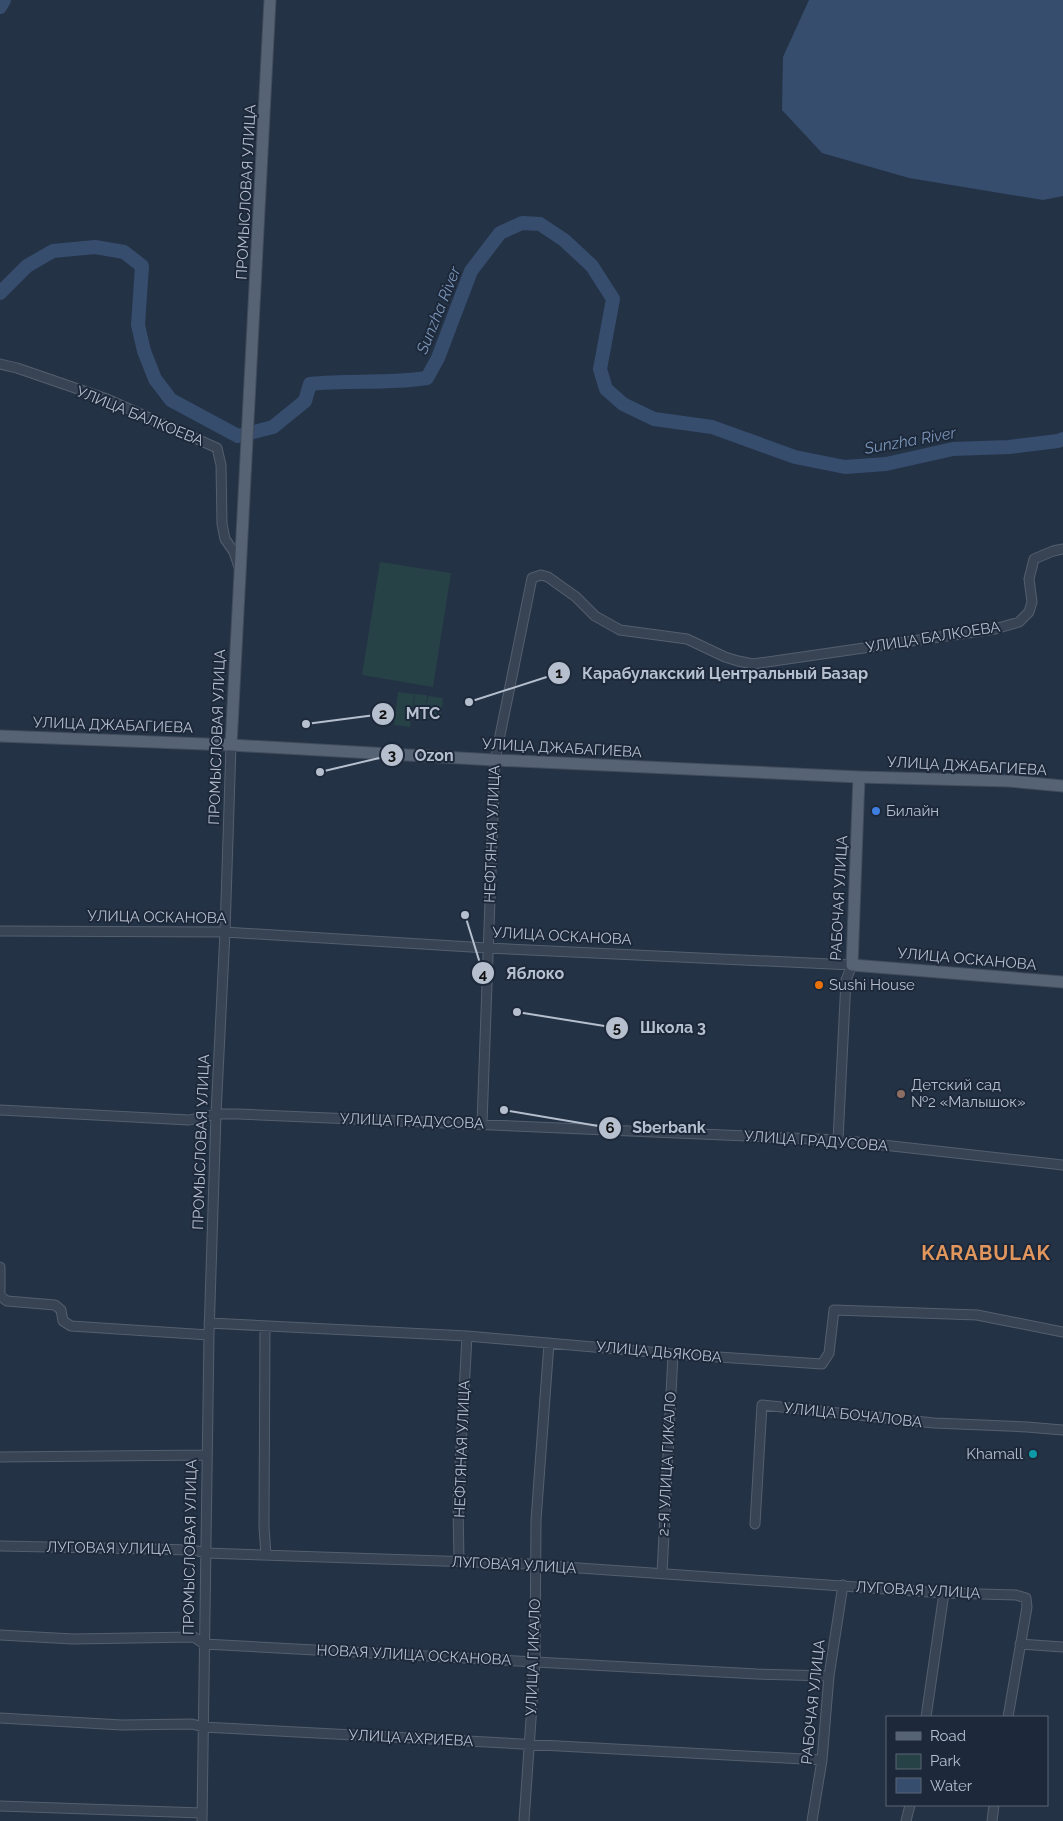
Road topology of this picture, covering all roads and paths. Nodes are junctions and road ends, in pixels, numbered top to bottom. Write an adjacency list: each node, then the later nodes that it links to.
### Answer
1 (270, 0): 4 (main road, ПРОМЫСЛОВАЯ УЛИЦА)
2 (0, 364): 4 (street, УЛИЦА БАЛКОЕВА)
3 (1063, 549): 5 (street, УЛИЦА БАЛКОЕВА)
4 (240, 569): 7 (main road, ПРОМЫСЛОВАЯ УЛИЦА)
5 (532, 578): 8 (street, НЕФТЯНАЯ УЛИЦА)
6 (0, 736): 7 (main road, УЛИЦА ДЖАБАГИЕВА)
7 (232, 745): 8 (main road, УЛИЦА ДЖАБАГИЕВА); 12 (street, ПРОМЫСЛОВАЯ УЛИЦА)
8 (495, 760): 9 (main road, УЛИЦА ДЖАБАГИЕВА); 13 (street, НЕФТЯНАЯ УЛИЦА)
9 (859, 777): 10 (main road, УЛИЦА ДЖАБАГИЕВА); 14 (main road, РАБОЧАЯ УЛИЦА)
10 (1063, 786)
11 (0, 931): 12 (street, УЛИЦА ОСКАНОВА)
12 (225, 932): 13 (street, УЛИЦА ОСКАНОВА); 17 (street, ПРОМЫСЛОВАЯ УЛИЦА)
13 (487, 948): 14 (street, УЛИЦА ОСКАНОВА); 18 (street, НЕФТЯНАЯ УЛИЦА)
14 (852, 965): 15 (main road, УЛИЦА ОСКАНОВА); 19 (street, РАБОЧАЯ УЛИЦА)
15 (1063, 982)
16 (0, 1110): 17 (street, УЛИЦА ГРАДУСОВА)
17 (216, 1114): 18 (street, УЛИЦА ГРАДУСОВА); 22 (street, ПРОМЫСЛОВАЯ УЛИЦА)
18 (482, 1124): 19 (street, УЛИЦА ГРАДУСОВА)
19 (838, 1140): 20 (street, УЛИЦА ГРАДУСОВА)
20 (1063, 1165)
21 (0, 1267): 25 (street)
22 (209, 1323): 23 (street, УЛИЦА ДЬЯКОВА); 25 (street, ПРОМЫСЛОВАЯ УЛИЦА)
23 (265, 1326): 26 (street, УЛИЦА ДЬЯКОВА); 35 (street)
24 (1063, 1332): 28 (street, УЛИЦА ДЬЯКОВА)
25 (209, 1335): 30 (street, ПРОМЫСЛОВАЯ УЛИЦА)
26 (467, 1336): 27 (street, УЛИЦА ДЬЯКОВА); 36 (street, НЕФТЯНАЯ УЛИЦА)
27 (549, 1343): 28 (street, УЛИЦА ДЬЯКОВА); 37 (street, УЛИЦА ГИКАЛО)
28 (673, 1354): 38 (street, 2-Я УЛИЦА ГИКАЛО)
29 (1063, 1430): 32 (street, УЛИЦА БОЧАЛОВА)
30 (206, 1455): 31 (street); 34 (street, ПРОМЫСЛОВАЯ УЛИЦА)
31 (0, 1457)
32 (755, 1524)
33 (0, 1546): 34 (street, ЛУГОВАЯ УЛИЦА)
34 (205, 1553): 35 (street, ЛУГОВАЯ УЛИЦА); 42 (street, ПРОМЫСЛОВАЯ УЛИЦА)
35 (266, 1555): 36 (street, ЛУГОВАЯ УЛИЦА)
36 (459, 1561): 37 (street, ЛУГОВАЯ УЛИЦА)
37 (536, 1566): 38 (street, ЛУГОВАЯ УЛИЦА); 45 (street, УЛИЦА ГИКАЛО)
38 (662, 1574): 39 (street, ЛУГОВАЯ УЛИЦА)
39 (843, 1586): 40 (street, ЛУГОВАЯ УЛИЦА); 46 (street, РАБОЧАЯ УЛИЦА)
40 (944, 1593): 43 (street, ЛУГОВАЯ УЛИЦА); 47 (street)
41 (0, 1635): 42 (street, НОВАЯ УЛИЦА ОСКАНОВА)
42 (204, 1644): 45 (street, НОВАЯ УЛИЦА ОСКАНОВА); 50 (street, ПРОМЫСЛОВАЯ УЛИЦА)
43 (1020, 1644): 44 (street); 48 (street)
44 (1063, 1647)
45 (535, 1661): 46 (street, НОВАЯ УЛИЦА ОСКАНОВА); 51 (street, УЛИЦА ГИКАЛО)
46 (829, 1676): 52 (street, РАБОЧАЯ УЛИЦА)
47 (926, 1716)
48 (1008, 1716)
49 (0, 1718): 50 (street, УЛИЦА АХРИЕВА)
50 (203, 1727): 51 (street, УЛИЦА АХРИЕВА); 56 (street, ПРОМЫСЛОВАЯ УЛИЦА)
51 (529, 1744): 52 (street, УЛИЦА АХРИЕВА); 57 (street, УЛИЦА ГИКАЛО)
52 (822, 1760): 58 (street, РАБОЧАЯ УЛИЦА)
53 (0, 1806): 56 (street)
54 (910, 1806): 59 (street)
55 (994, 1806): 60 (street)
56 (202, 1817)
57 (524, 1821)
58 (812, 1821)
59 (906, 1821)
60 (992, 1821)

